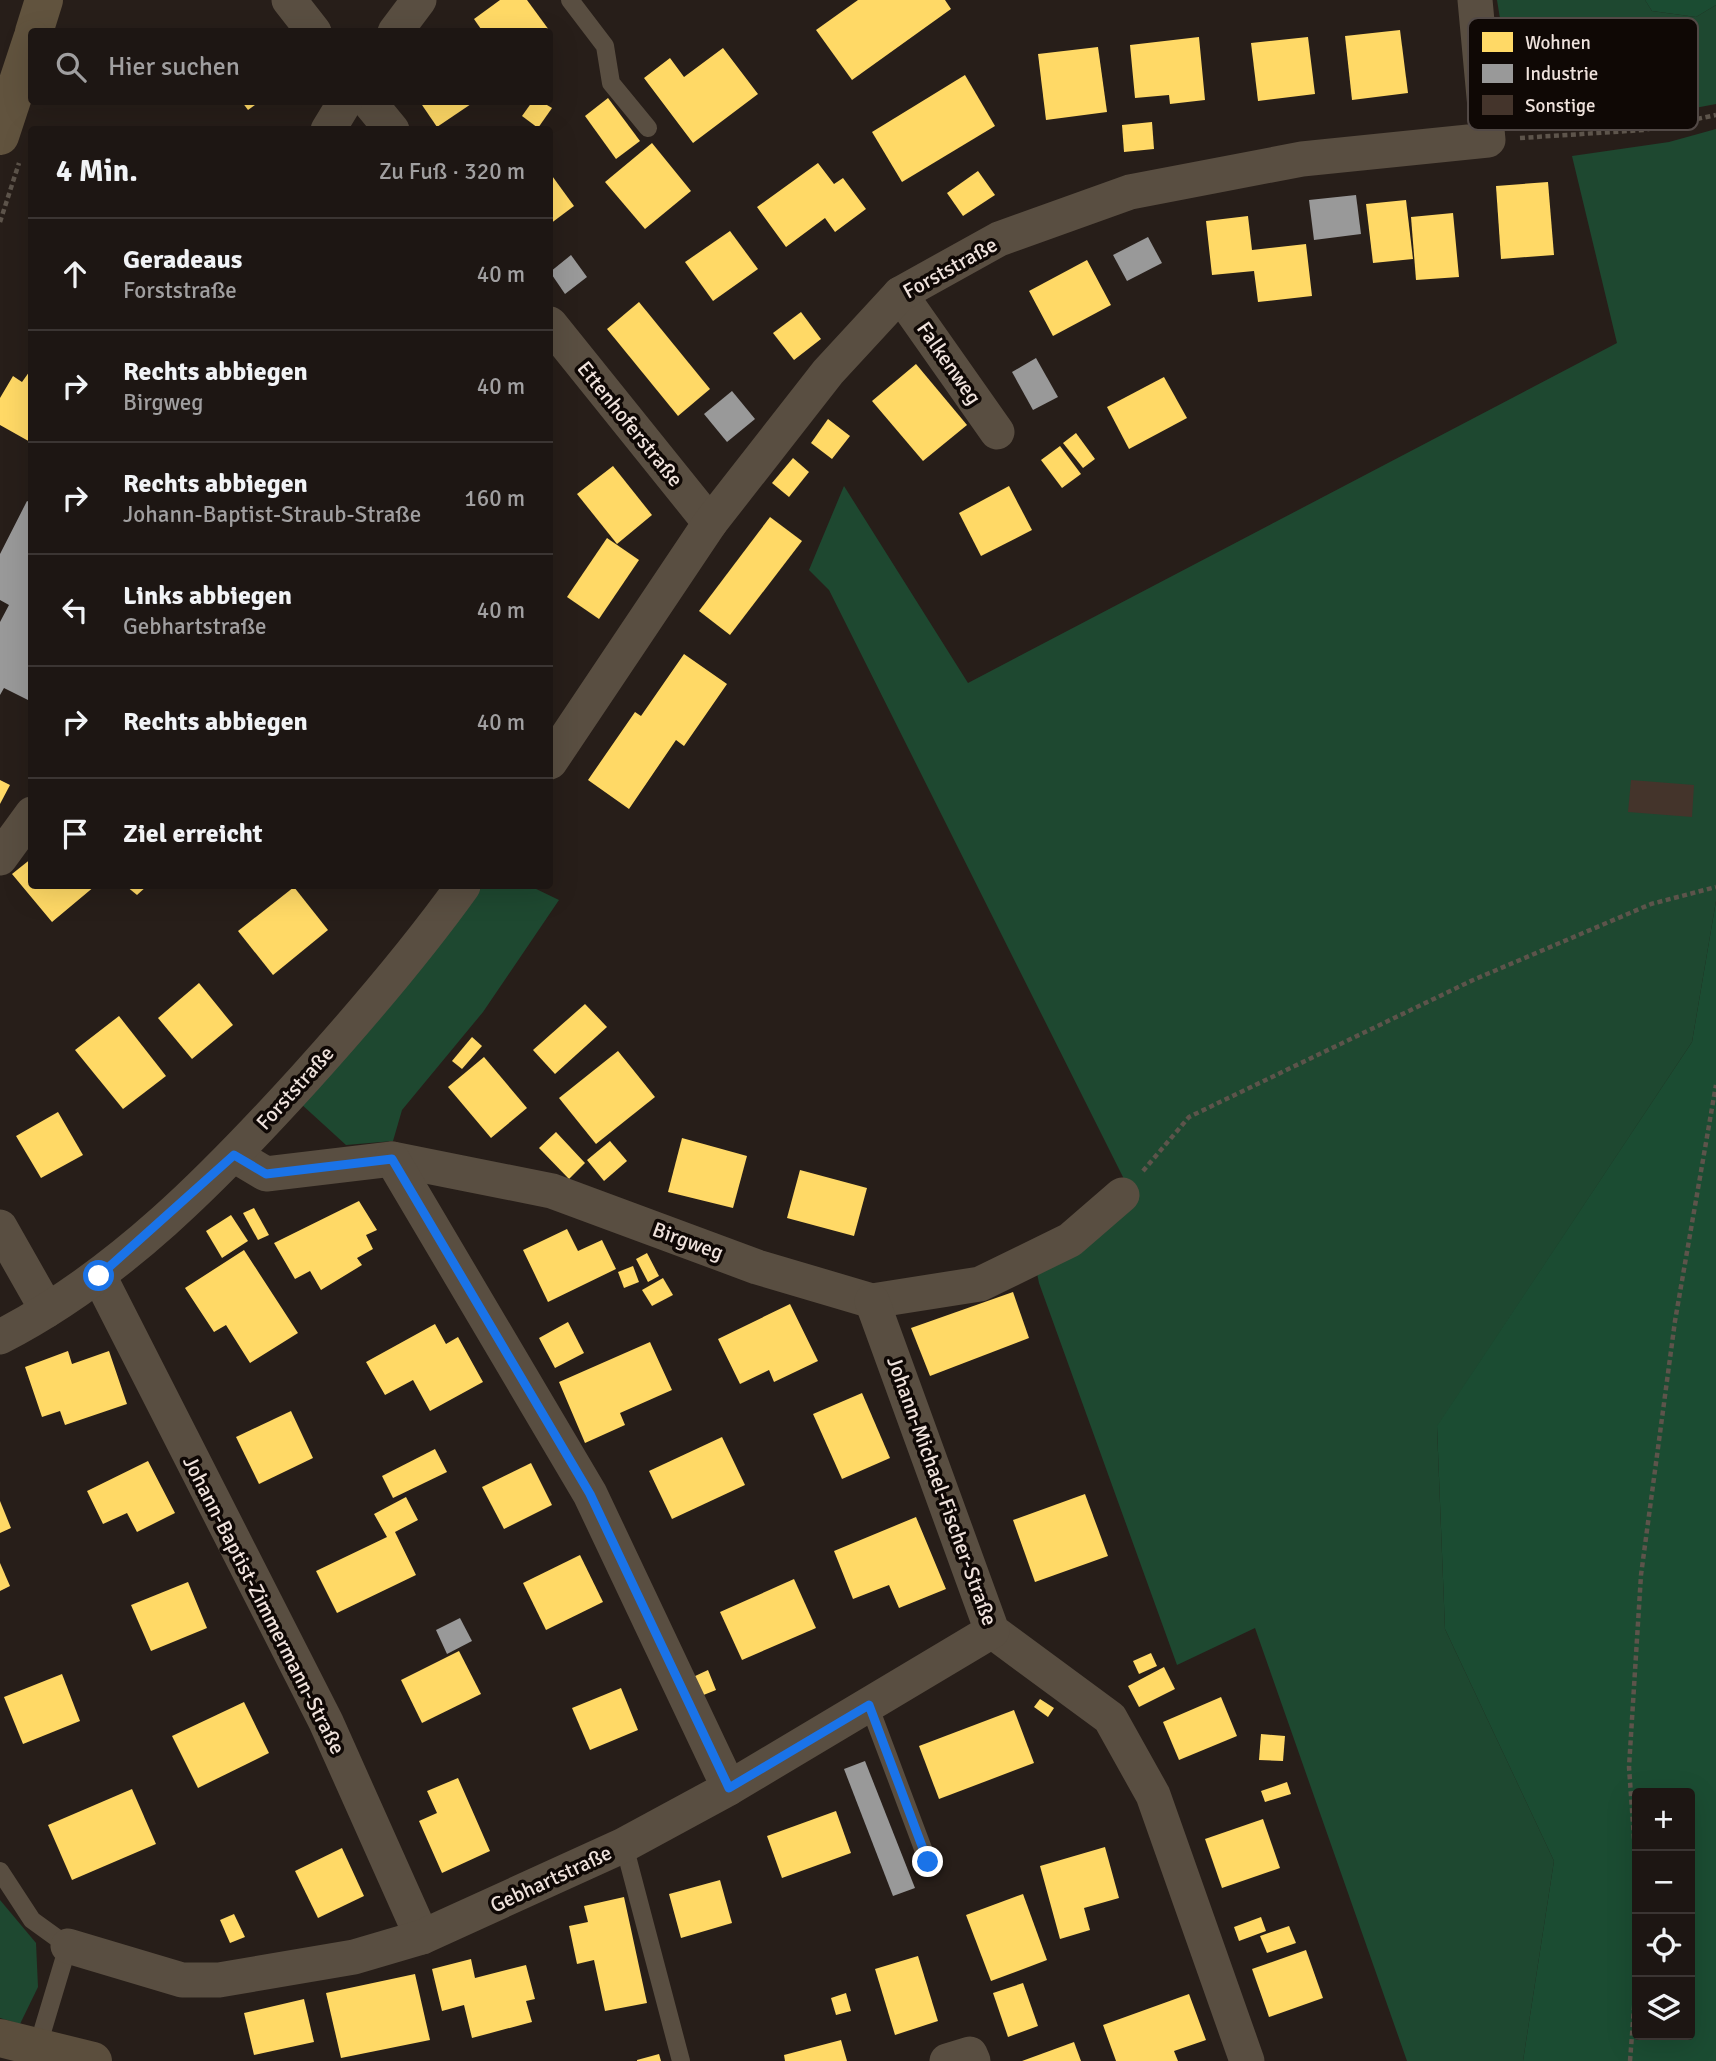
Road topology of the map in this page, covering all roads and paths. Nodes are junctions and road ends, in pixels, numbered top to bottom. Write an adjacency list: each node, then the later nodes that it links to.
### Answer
1 (44, 0): 7 (main road)
2 (289, 0): 8 (street)
3 (419, 0): 9 (street)
4 (570, 0): 17 (lane)
5 (1475, 0): 6 (street)
6 (1477, 18)
7 (35, 28)
8 (311, 28)
9 (398, 28)
10 (28, 51): 20 (main road)
11 (343, 105): 15 (street)
12 (371, 105): 16 (street)
13 (1716, 115): 14 (path)
14 (1698, 119)
15 (330, 126)
16 (389, 126)
17 (648, 128)
18 (1487, 130): 21 (street)
19 (1644, 130): 21 (path)
20 (0, 136)
21 (1488, 140): 22 (street, Forststraße)
22 (900, 293): 24 (street, Falkenweg); 25 (street, Forststraße)
23 (553, 328): 25 (street, Ettenhoferstraße)
24 (997, 432)
25 (710, 523): 26 (street, Forststraße)
26 (553, 758)
27 (28, 820): 28 (street)
28 (0, 858)
29 (1716, 887): 34 (path)
30 (461, 889): 32 (street, Forststraße)
31 (1716, 1085): 44 (path)
32 (234, 1155): 33 (street, Birgweg); 36 (street, Forststraße)
33 (392, 1159): 37 (street, Birgweg); 42 (street)
34 (1122, 1195): 37 (street, Birgweg)
35 (0, 1227): 38 (street)
36 (99, 1276): 38 (street, Forststraße); 47 (street, Johann-Baptist-Zimmermann-Straße)
37 (872, 1301): 40 (street, Johann-Michael-Fischer-Straße)
38 (47, 1310): 39 (street, Forststraße)
39 (0, 1337)
40 (992, 1631): 41 (street, Gebhartstraße); 56 (street, Johann-Michael-Fischer-Straße)
41 (869, 1705): 42 (street, Gebhartstraße); 45 (lane)
42 (729, 1788): 43 (street, Gebhartstraße)
43 (624, 1845): 47 (street, Gebhartstraße); 53 (lane)
44 (1635, 1851)
45 (928, 1862)
46 (0, 1871): 48 (lane)
47 (422, 1937): 48 (street, Gebhartstraße)
48 (68, 1946): 51 (lane)
49 (1636, 1977): 57 (path)
50 (0, 2038): 51 (main road)
51 (37, 2049): 52 (main road)
52 (93, 2061)
53 (681, 2061)
54 (947, 2061): 55 (street)
55 (973, 2061)
56 (1247, 2061)
57 (1630, 2061)

